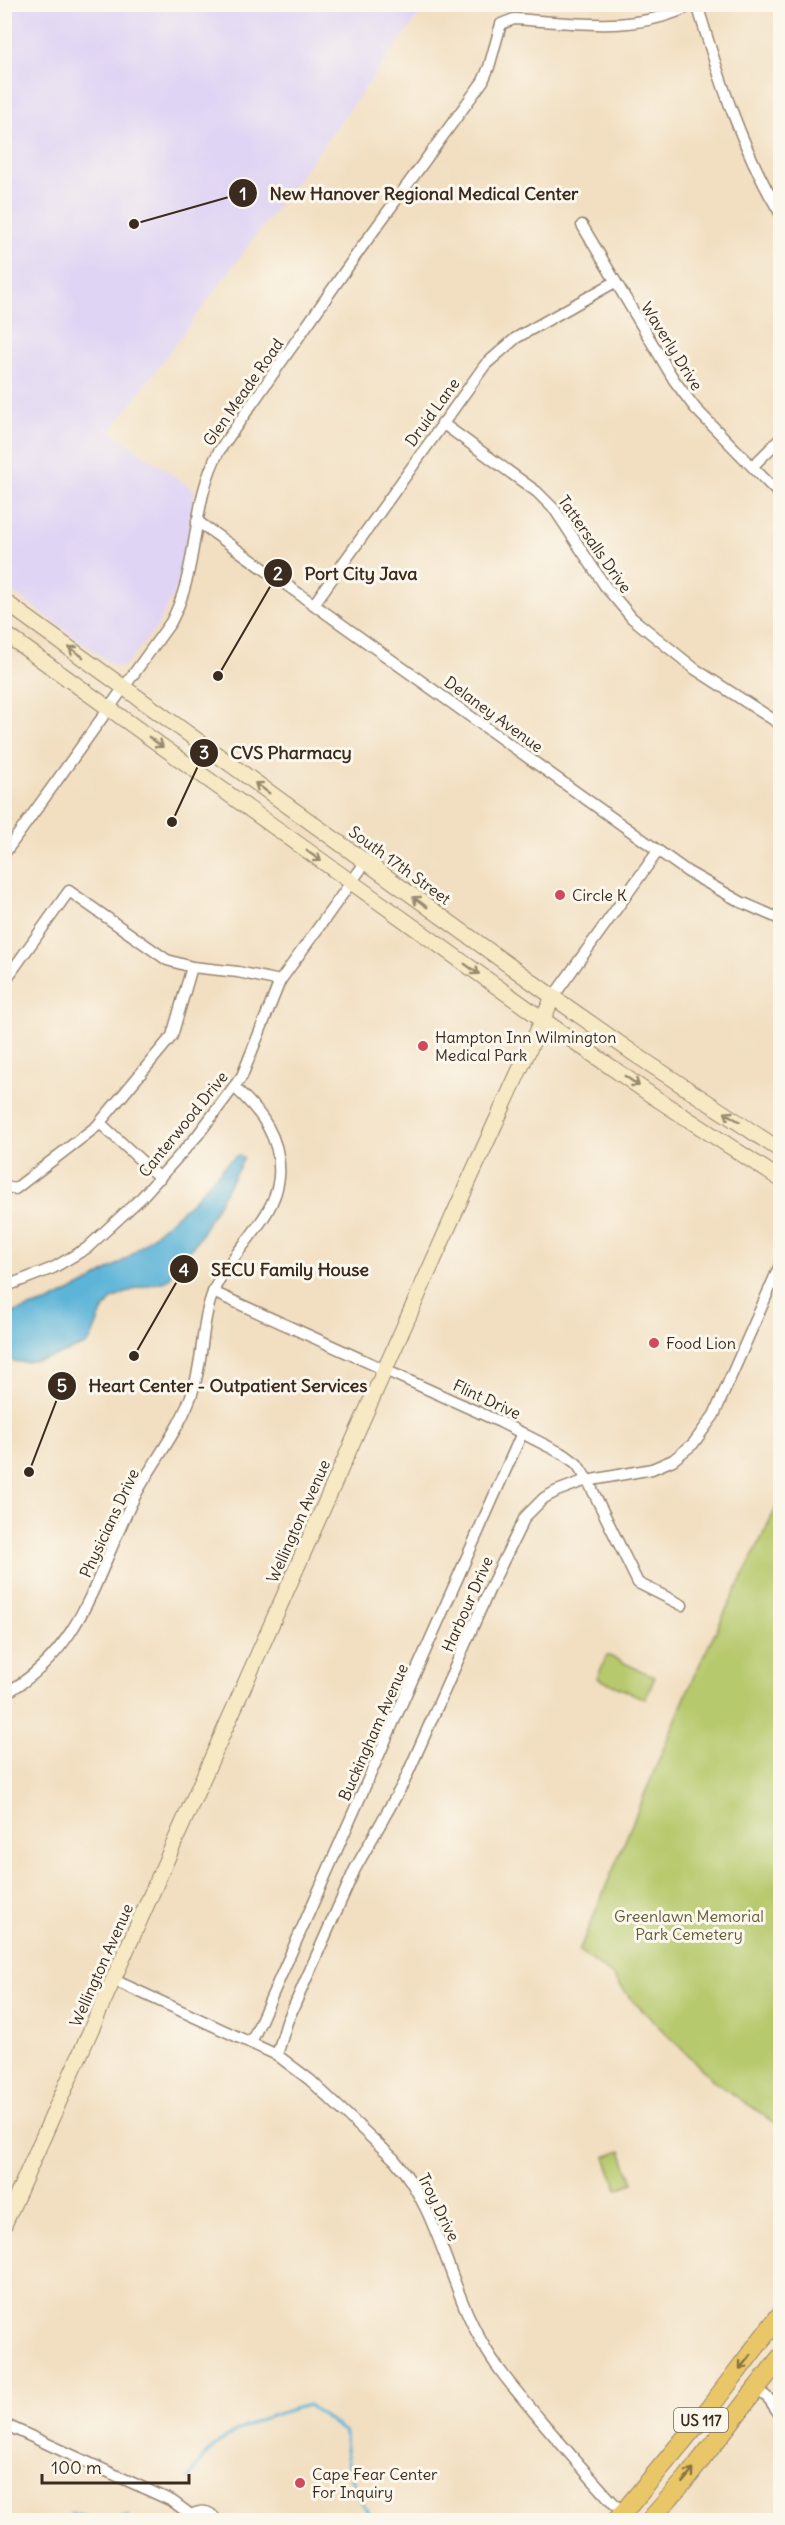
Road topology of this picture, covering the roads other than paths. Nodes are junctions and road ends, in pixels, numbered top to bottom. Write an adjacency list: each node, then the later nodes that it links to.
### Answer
1 (695, 4): 2 (street); 9 (street, Glen Meade Road)
2 (780, 213)
3 (582, 225): 4 (street, Waverly Drive)
4 (615, 282): 5 (street, Druid Lane); 7 (street, Waverly Drive)
5 (442, 423): 11 (street, Druid Lane); 15 (street, Tattersalls Drive)
6 (780, 439): 7 (street)
7 (753, 466): 8 (street, Waverly Drive)
8 (780, 495)
9 (197, 521): 11 (street, Delaney Avenue); 13 (street, Glen Meade Road)
10 (4, 601): 13 (main road, South 17th Street, one-way to 10)
11 (314, 604): 16 (street, Delaney Avenue)
12 (4, 633): 14 (main road)
13 (123, 687): 14 (street, Glen Meade Road); 18 (main road, South 17th Street, one-way to 13)
14 (108, 708): 17 (street, Glen Meade Road); 19 (main road, one-way to 19)
15 (780, 724)
16 (658, 851): 20 (street, Delaney Avenue); 24 (street, Wellington Avenue)
17 (4, 854)
18 (365, 863): 19 (street, Canterwood Drive); 24 (main road, South 17th Street, one-way to 18)
19 (351, 882): 22 (street, Canterwood Drive); 25 (main road, one-way to 25)
20 (780, 919)
21 (192, 967): 22 (street); 23 (street); 27 (street)
22 (279, 981): 26 (street, Canterwood Drive)
23 (4, 982)
24 (553, 997): 25 (main road, Wellington Avenue); 28 (main road, South 17th Street, one-way to 24)
25 (542, 1019): 30 (main road, one-way to 30); 35 (main road, Wellington Avenue)
26 (234, 1088): 29 (street, Canterwood Drive); 34 (street, Physicians Drive)
27 (100, 1123): 29 (street); 31 (street)
28 (780, 1150)
29 (160, 1178): 33 (street, Canterwood Drive)
30 (780, 1179)
31 (4, 1186)
32 (780, 1265): 37 (street, Harbour Drive)
33 (4, 1287)
34 (213, 1292): 35 (street, Flint Drive); 39 (street, Physicians Drive)
35 (385, 1369): 36 (street, Flint Drive); 40 (main road, Wellington Avenue)
36 (522, 1432): 37 (street, Flint Drive); 41 (street, Buckingham Avenue)
37 (588, 1481): 38 (street, Flint Drive); 42 (street, Harbour Drive)
38 (682, 1605)
39 (4, 1694)
40 (114, 1980): 41 (street, Troy Drive); 43 (main road, Wellington Avenue)
41 (251, 2043): 42 (street, Troy Drive)
42 (277, 2055): 50 (street, Troy Drive)
43 (4, 2225)
44 (780, 2315): 50 (main road, US 117, one-way to 50)
45 (780, 2358): 46 (main road, US 117)
46 (757, 2389): 47 (street); 52 (main road, US 117, one-way to 46)
47 (780, 2415)
48 (4, 2424): 49 (street)
49 (189, 2518): 51 (street)
50 (623, 2518)
51 (216, 2520)
52 (650, 2520)

